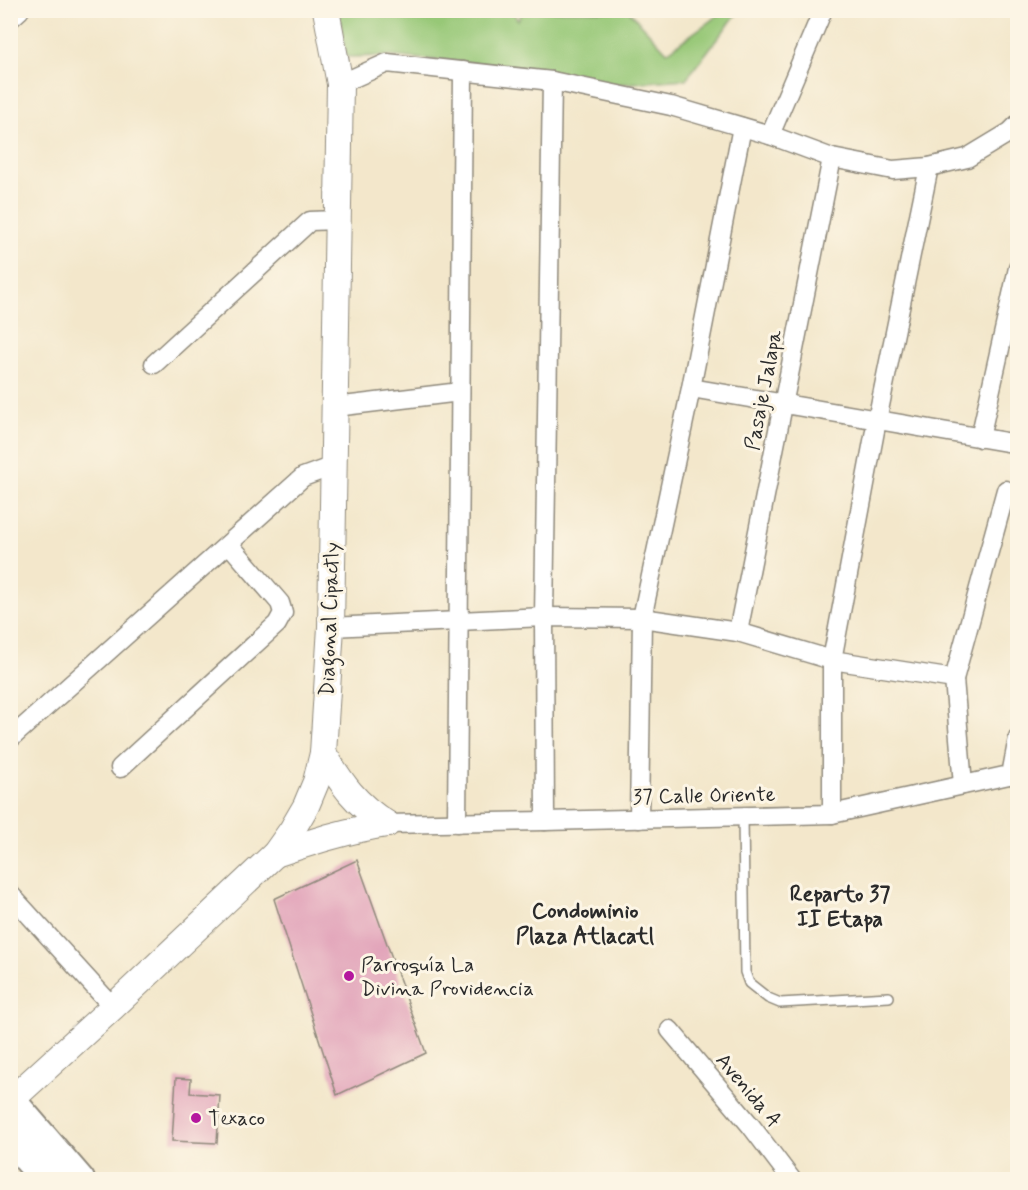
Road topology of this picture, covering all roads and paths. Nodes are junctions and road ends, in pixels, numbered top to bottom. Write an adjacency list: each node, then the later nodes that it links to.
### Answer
1 (20, 10): 4 (street)
2 (326, 10): 7 (street, Diagonal Cipactly)
3 (823, 10): 10 (street)
4 (10, 19)
5 (463, 71): 6 (street); 7 (street); 17 (street)
6 (552, 81): 8 (street); 26 (street)
7 (340, 84): 13 (street, Diagonal Cipactly)
8 (742, 127): 10 (street); 16 (street)
9 (1015, 130): 12 (street)
10 (770, 135): 11 (street)
11 (832, 158): 12 (street); 18 (street, Pasaje Jalapa)
12 (929, 167): 20 (street)
13 (337, 220): 15 (street); 19 (street, Diagonal Cipactly)
14 (1017, 268): 21 (street)
15 (154, 364)
16 (691, 388): 18 (street); 27 (street)
17 (460, 392): 19 (street); 28 (street)
18 (783, 404): 20 (street); 30 (street, Pasaje Jalapa)
19 (334, 407): 23 (street, Diagonal Cipactly)
20 (877, 420): 21 (street); 31 (street)
21 (980, 438): 22 (street)
22 (1017, 444)
23 (333, 466): 25 (street); 29 (street, Diagonal Cipactly)
24 (1006, 489): 32 (street)
25 (229, 544): 34 (street); 36 (street)
26 (544, 618): 27 (street); 28 (street); 42 (street)
27 (642, 618): 30 (street); 41 (street)
28 (458, 621): 29 (street); 43 (street)
29 (331, 627): 35 (street, Diagonal Cipactly)
30 (738, 632): 31 (street)
31 (832, 660): 32 (street); 39 (street)
32 (954, 680): 38 (street)
33 (1017, 738): 37 (street)
34 (10, 739)
35 (322, 753): 44 (street); 45 (street, Diagonal Cipactly)
36 (120, 768)
37 (1014, 774): 38 (street, 37 Calle Oriente)
38 (963, 785): 39 (street, 37 Calle Oriente)
39 (832, 814): 40 (street, 37 Calle Oriente)
40 (742, 816): 41 (street, 37 Calle Oriente); 47 (lane)
41 (639, 819): 42 (street, 37 Calle Oriente)
42 (544, 821): 43 (street, 37 Calle Oriente)
43 (458, 823): 44 (street, 37 Calle Oriente)
44 (387, 824): 45 (street)
45 (274, 854): 48 (street, Diagonal Cipactly)
46 (10, 894): 48 (street)
47 (889, 997)
48 (113, 1007): 50 (street, Diagonal Cipactly)
49 (670, 1030): 54 (street, Avenida A)
50 (11, 1100): 53 (main road)
51 (10, 1139): 52 (main road)
52 (46, 1179)
53 (80, 1179)
54 (792, 1179)

